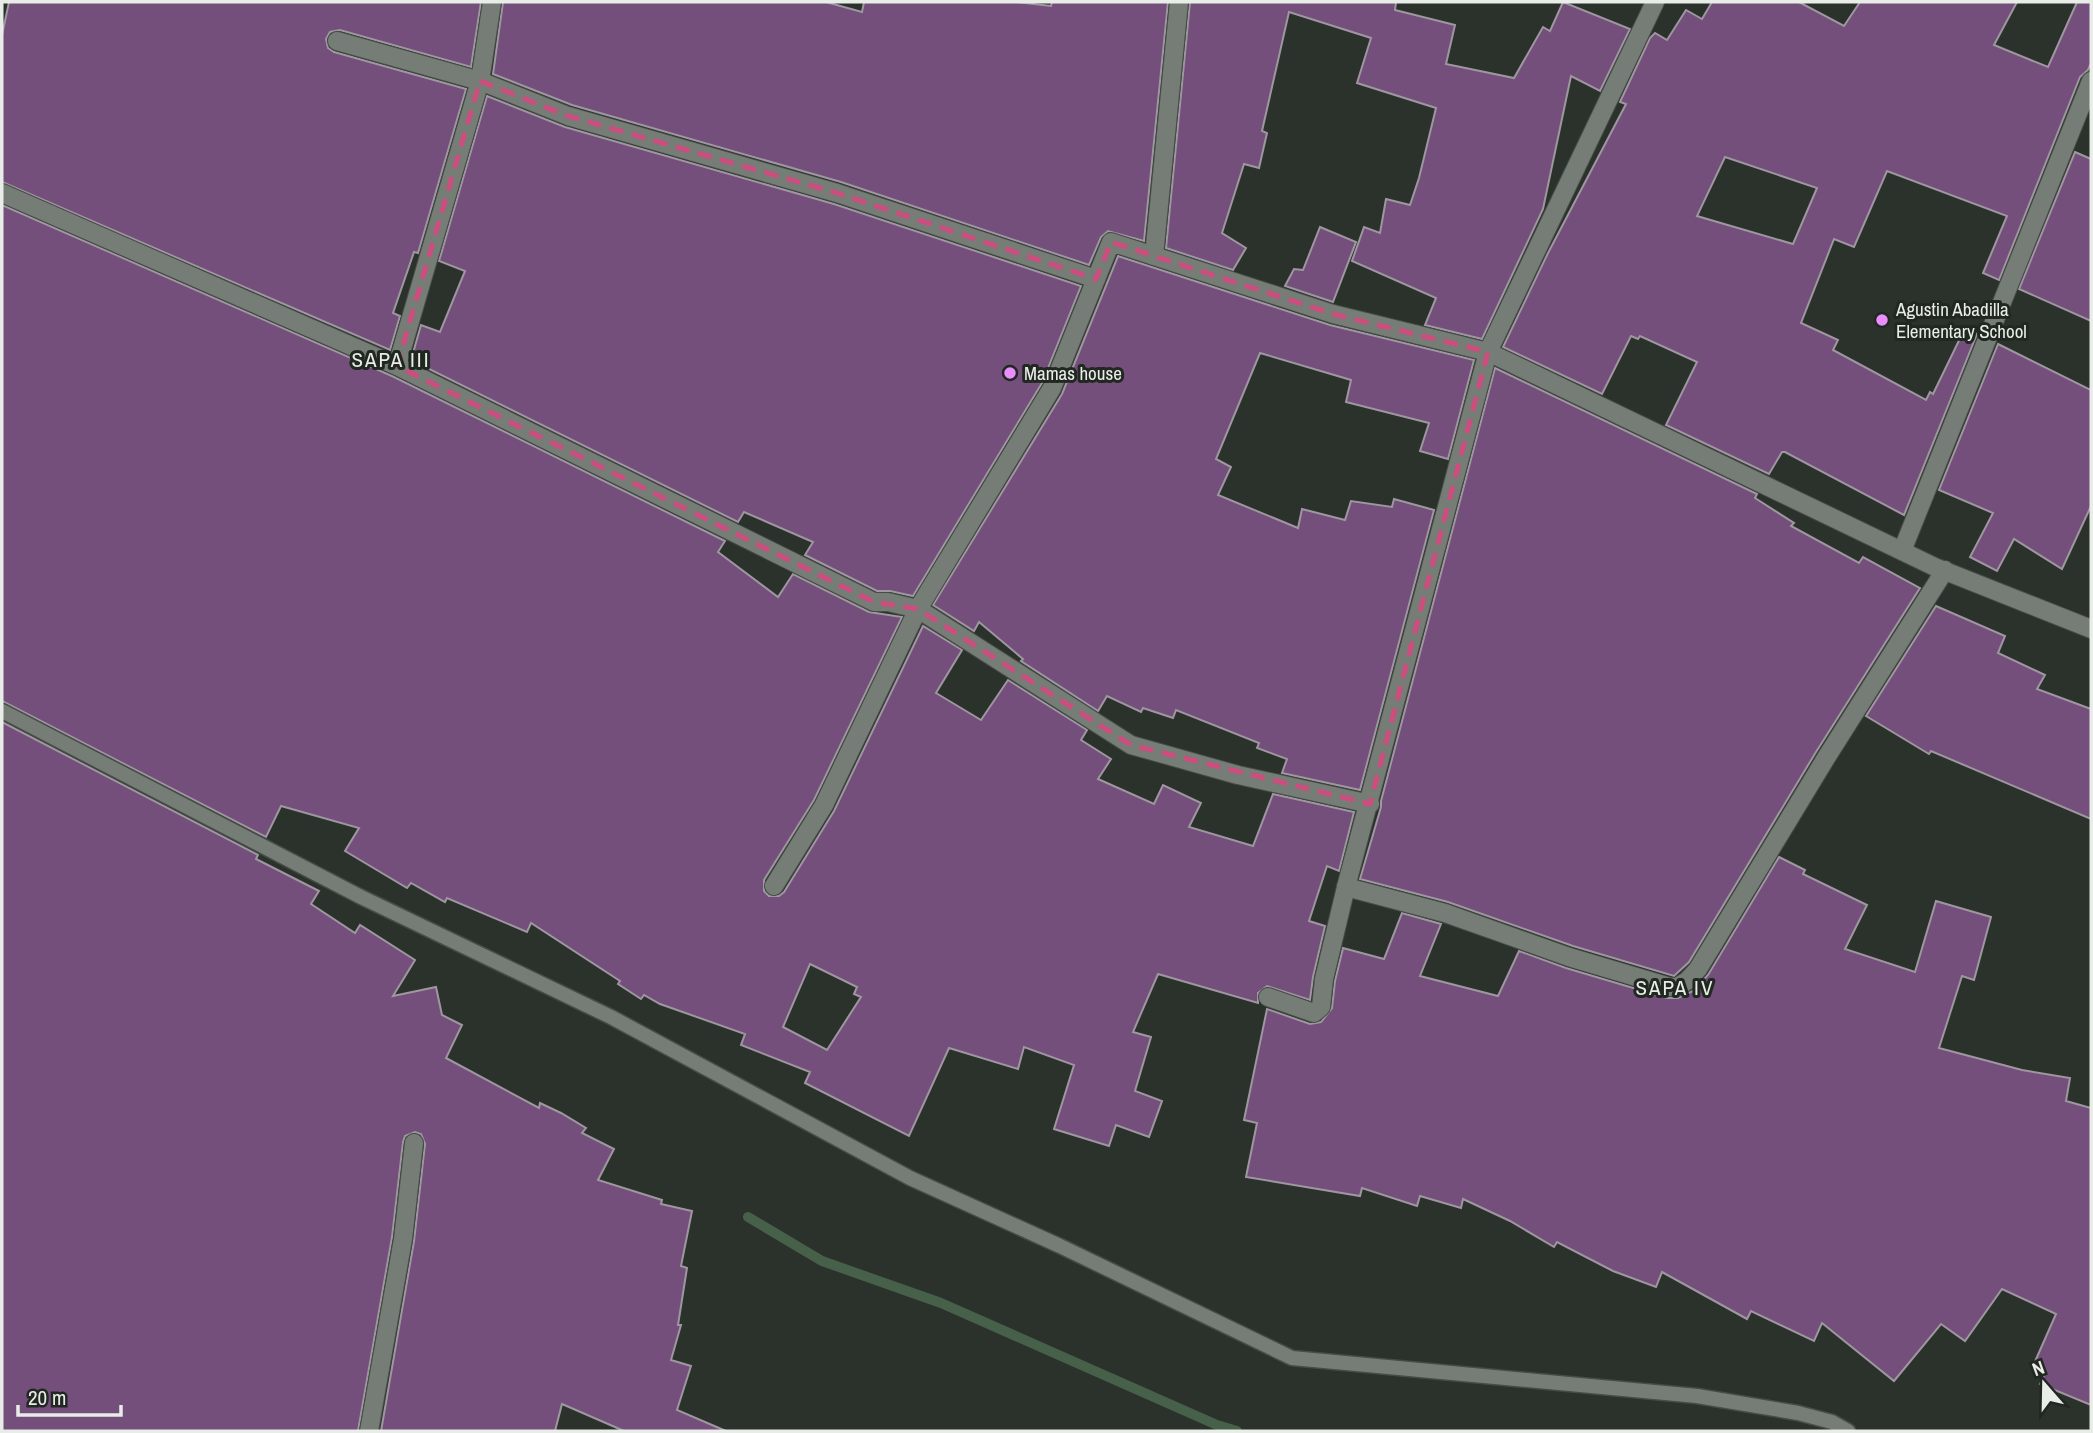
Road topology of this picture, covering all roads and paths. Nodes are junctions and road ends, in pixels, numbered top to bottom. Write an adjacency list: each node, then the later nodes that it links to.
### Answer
1 (492, 2): 5 (street)
2 (1179, 2): 8 (street)
3 (1655, 2): 10 (street)
4 (337, 41): 5 (street)
5 (480, 81): 9 (street); 11 (street)
6 (2091, 81): 12 (street)
7 (2, 193): 11 (street)
8 (1154, 256): 9 (street); 10 (street)
9 (1096, 279): 14 (street)
10 (1488, 352): 12 (street); 17 (street)
11 (397, 366): 14 (street)
12 (1902, 551): 13 (street)
13 (1944, 570): 15 (street); 19 (street)
14 (918, 609): 17 (street); 18 (street)
15 (2091, 629)
16 (2, 711): 23 (lane)
17 (1370, 804): 19 (street)
18 (774, 886)
19 (1346, 887): 20 (street)
20 (1268, 997)
21 (414, 1143): 22 (street)
22 (369, 1431)
23 (1848, 1431)

